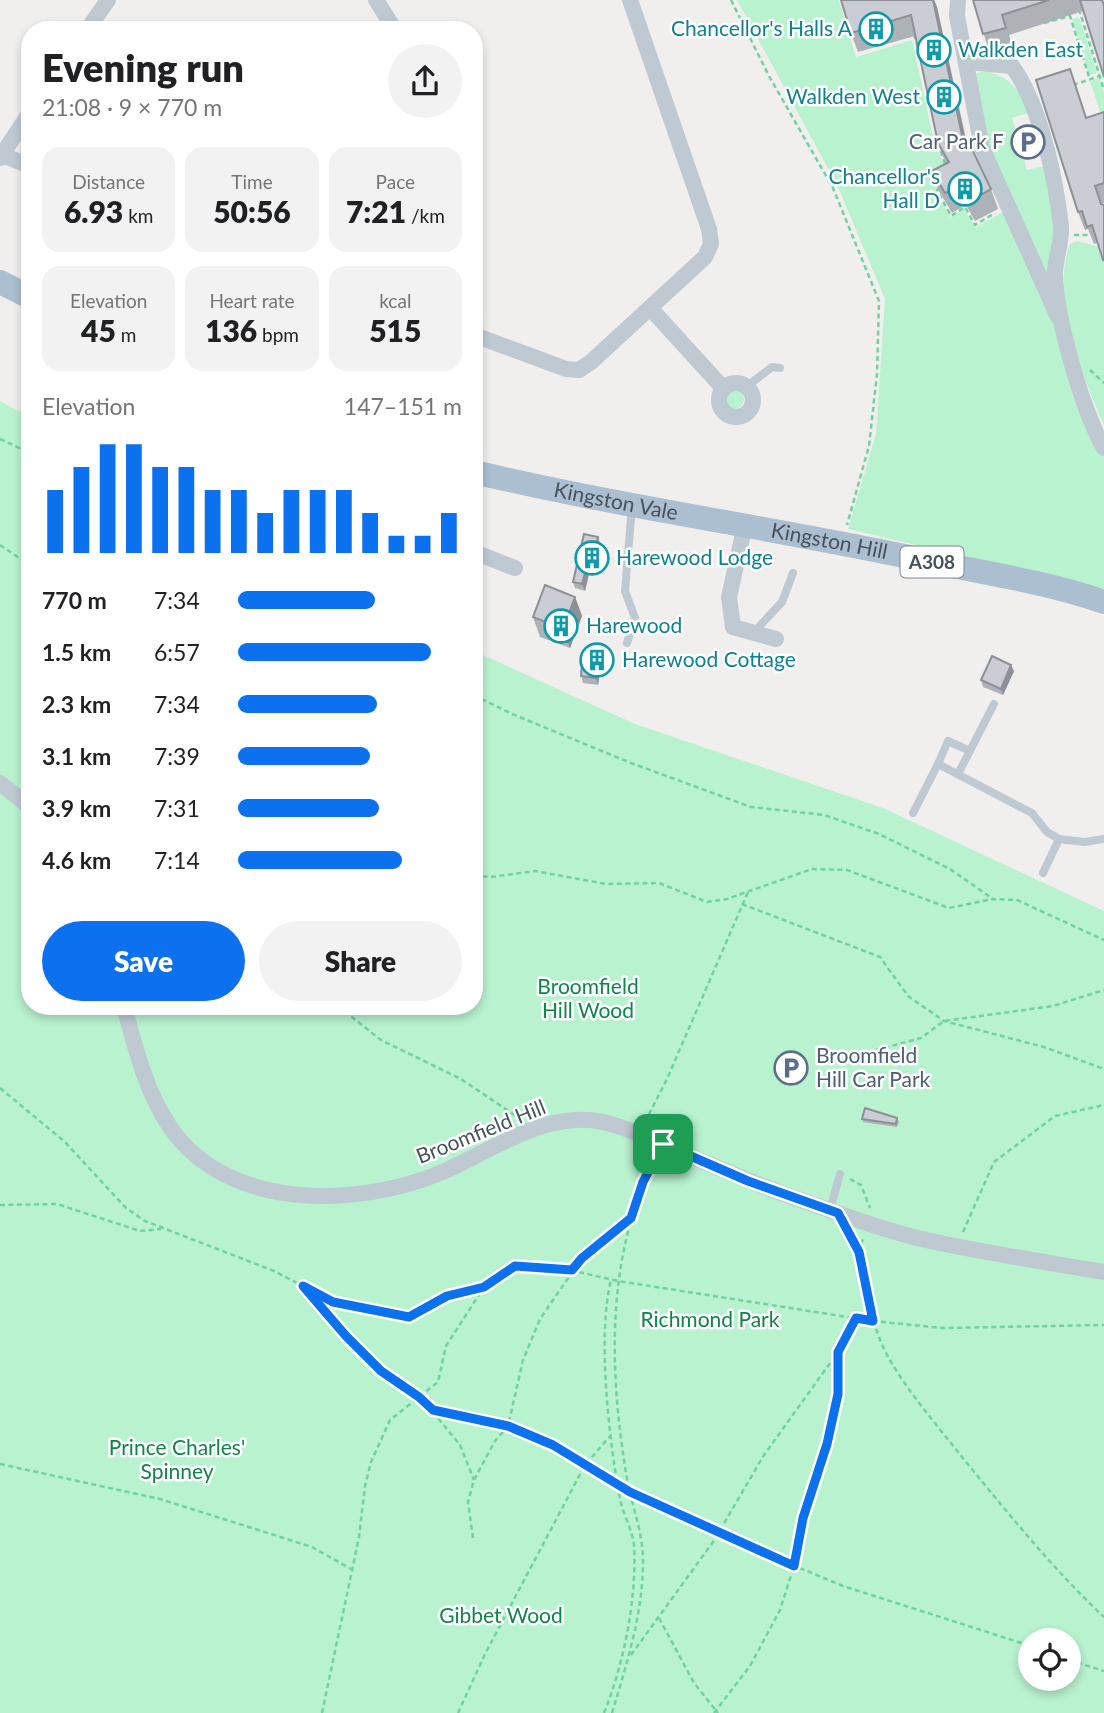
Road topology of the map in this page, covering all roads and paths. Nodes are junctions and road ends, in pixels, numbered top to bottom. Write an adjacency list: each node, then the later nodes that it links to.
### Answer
1 (108, 0): 7 (street)
2 (376, 0): 8 (street)
3 (630, 0): 33 (street)
4 (731, 0): 45 (path)
5 (958, 0): 14 (street)
6 (1077, 1): 10 (path)
7 (93, 21)
8 (389, 21)
9 (1044, 23): 12 (path)
10 (1085, 29): 12 (path); 15 (path)
11 (913, 30): 13 (path)
12 (1075, 32): 17 (path)
13 (919, 56)
14 (967, 62): 22 (street); 34 (street)
15 (1100, 70): 16 (path)
16 (1100, 76): 17 (path); 19 (path)
17 (1090, 80): 18 (path)
18 (1063, 88)
19 (1104, 90)
20 (21, 126): 23 (street)
21 (937, 136): 24 (path)
22 (984, 153): 24 (path); 28 (street)
23 (1, 156): 25 (street)
24 (943, 161): 26 (path)
25 (21, 163)
26 (948, 173)
27 (945, 186): 28 (path)
28 (1008, 206): 34 (street)
29 (1073, 234): 30 (path)
30 (1091, 235)
31 (0, 282): 32 (main road)
32 (21, 292)
33 (650, 308): 35 (street); 38 (street)
34 (1063, 325): 40 (street)
35 (483, 338)
36 (779, 368): 37 (lane)
37 (747, 387): 38 (street); 38 (street)
38 (723, 388)
39 (0, 439): 41 (path)
40 (1104, 448)
41 (21, 449)
42 (483, 474): 43 (main road, Kingston Vale / A308)
43 (632, 504): 44 (main road, Kingston Vale / A308); 54 (lane)
44 (752, 526): 51 (main road, Kingston Hill / A308); 52 (street)
45 (845, 532)
46 (0, 545): 48 (path)
47 (483, 556): 49 (street)
48 (21, 559)
49 (515, 568)
50 (793, 573): 52 (lane)
51 (1104, 602)
52 (753, 633): 53 (street)
53 (776, 639)
54 (627, 643)
55 (483, 700): 68 (path)
56 (994, 704): 57 (lane)
57 (970, 751): 58 (lane); 59 (lane)
58 (938, 764): 59 (lane); 62 (lane)
59 (958, 774): 63 (lane)
60 (0, 783): 61 (street)
61 (21, 800)
62 (913, 813)
63 (1059, 839): 64 (lane); 65 (lane)
64 (1104, 839)
65 (1043, 873)
66 (483, 877): 67 (path)
67 (748, 890): 68 (path); 69 (path)
68 (993, 899): 70 (path)
69 (742, 904): 74 (path); 80 (path)
70 (1104, 940)
71 (1104, 990): 74 (path)
72 (127, 1015): 79 (street, Broomfield Hill)
73 (349, 1015): 79 (path)
74 (944, 1021): 75 (path); 76 (path)
75 (876, 1050)
76 (1104, 1069)
77 (0, 1088): 86 (path)
78 (1104, 1105): 87 (path)
79 (535, 1129): 80 (street, Broomfield Hill)
80 (638, 1134): 81 (street, Broomfield Hill)
81 (663, 1144): 84 (street, Broomfield Hill); 85 (path)
82 (840, 1174): 84 (lane)
83 (0, 1205): 86 (path)
84 (834, 1212): 87 (street, Broomfield Hill); 95 (path)
85 (631, 1218): 88 (path); 91 (path)
86 (164, 1229): 92 (path)
87 (957, 1246): 89 (street, Broomfield Hill)
88 (572, 1270): 90 (path); 93 (path); 100 (path)
89 (1104, 1272)
90 (611, 1280): 91 (path); 101 (path)
91 (618, 1281): 94 (path); 106 (path)
92 (303, 1286): 93 (path); 98 (path)
93 (484, 1287): 98 (path)
94 (856, 1318): 95 (path); 97 (path)
95 (873, 1321): 96 (path); 112 (path)
96 (1104, 1325)
97 (838, 1352): 107 (path); 109 (path)
98 (419, 1397): 99 (path); 110 (path)
99 (433, 1410): 100 (path); 104 (path)
100 (508, 1426): 103 (path); 104 (path)
101 (612, 1433): 103 (path); 105 (path)
102 (0, 1464): 110 (path)
103 (585, 1465): 105 (path); 119 (path)
104 (474, 1480): 108 (path)
105 (618, 1485): 106 (path); 120 (path)
106 (630, 1492): 107 (path); 114 (path)
107 (718, 1534): 109 (path); 111 (path)
108 (473, 1538)
109 (794, 1566): 113 (path); 117 (path)
110 (352, 1570): 118 (path)
111 (658, 1617): 114 (path); 117 (path)
112 (1104, 1617)
113 (1018, 1642)
114 (629, 1658): 121 (path)
115 (1081, 1664): 116 (path)
116 (1104, 1671)
117 (716, 1712)
118 (322, 1713)
119 (458, 1713)
120 (604, 1713)
121 (612, 1713)

